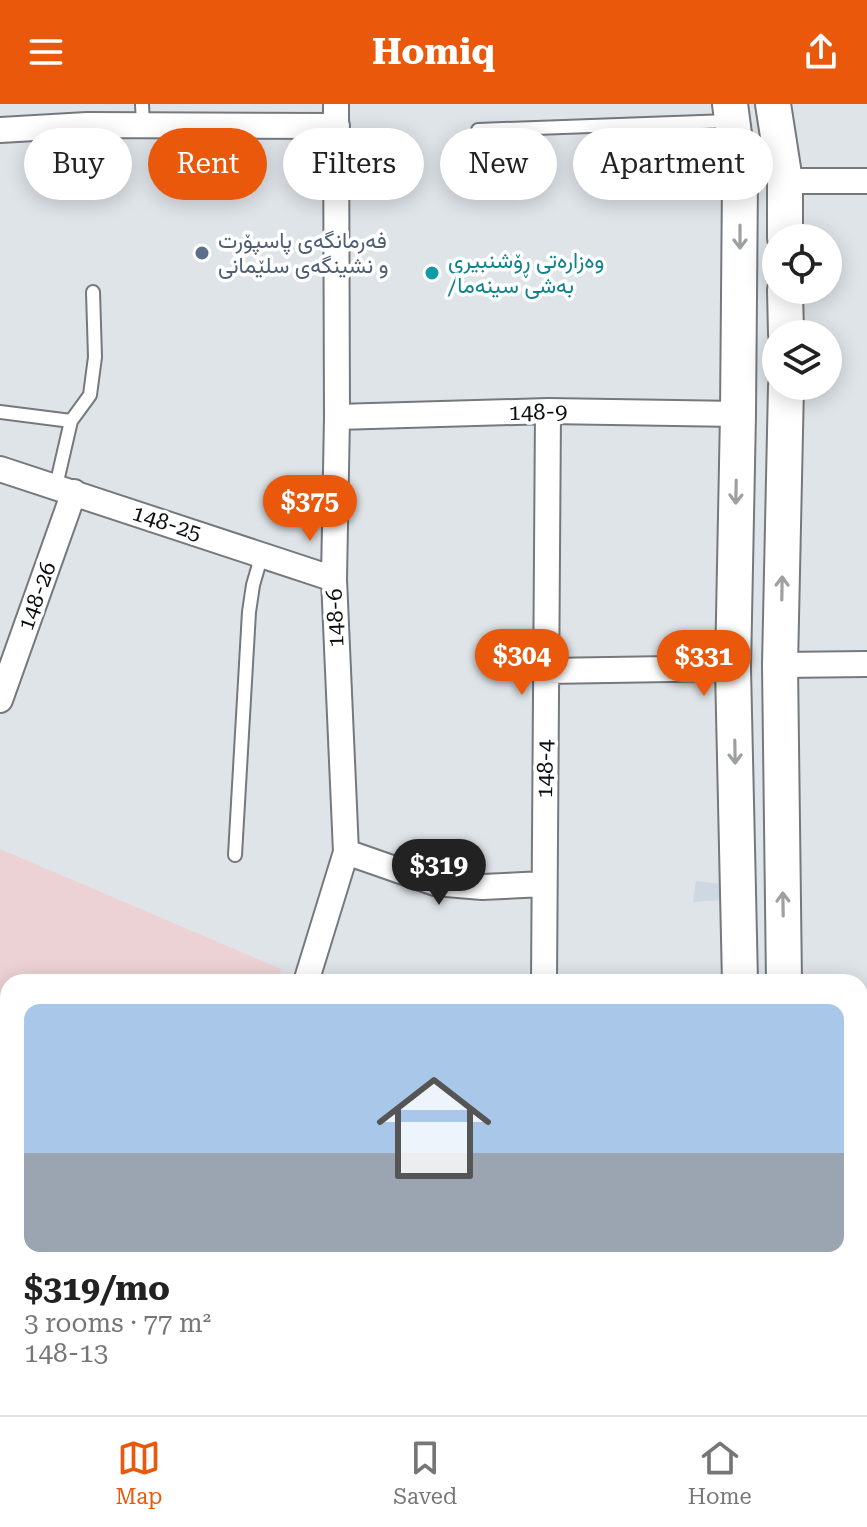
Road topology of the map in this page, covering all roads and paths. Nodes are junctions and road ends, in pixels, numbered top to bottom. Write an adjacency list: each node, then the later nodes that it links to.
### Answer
1 (773, 104): 8 (street)
2 (731, 112): 6 (lane); 15 (street, one-way to 15)
3 (87, 114): 4 (street); 7 (street)
4 (142, 115): 5 (street)
5 (336, 115): 16 (street, 148-6)
6 (506, 128)
7 (0, 130)
8 (785, 181): 9 (street); 10 (street)
9 (867, 181)
10 (785, 224)
11 (93, 292): 17 (lane)
12 (786, 400): 23 (street, one-way to 12)
13 (548, 411): 15 (street, 148-9); 16 (street, 148-9); 25 (street, 148-4)
14 (0, 412): 17 (lane)
15 (738, 414): 24 (street, one-way to 24)
16 (337, 417): 21 (street, 148-6)
17 (71, 421): 19 (lane)
18 (0, 469): 19 (street, 148-25)
19 (65, 489): 20 (street, 148-25); 26 (street, 148-26)
20 (262, 554): 21 (street, 148-25); 28 (lane)
21 (334, 579): 27 (street, 148-6)
22 (867, 664): 23 (street)
23 (780, 665): 33 (street, one-way to 23)
24 (733, 668): 25 (street); 32 (street, one-way to 32)
25 (546, 671): 29 (street, 148-4)
26 (0, 700)
27 (346, 852): 29 (street); 30 (street, 148-6)
28 (235, 855)
29 (544, 884): 31 (street, 148-4)
30 (308, 974)
31 (544, 974)
32 (740, 974)
33 (784, 974)

